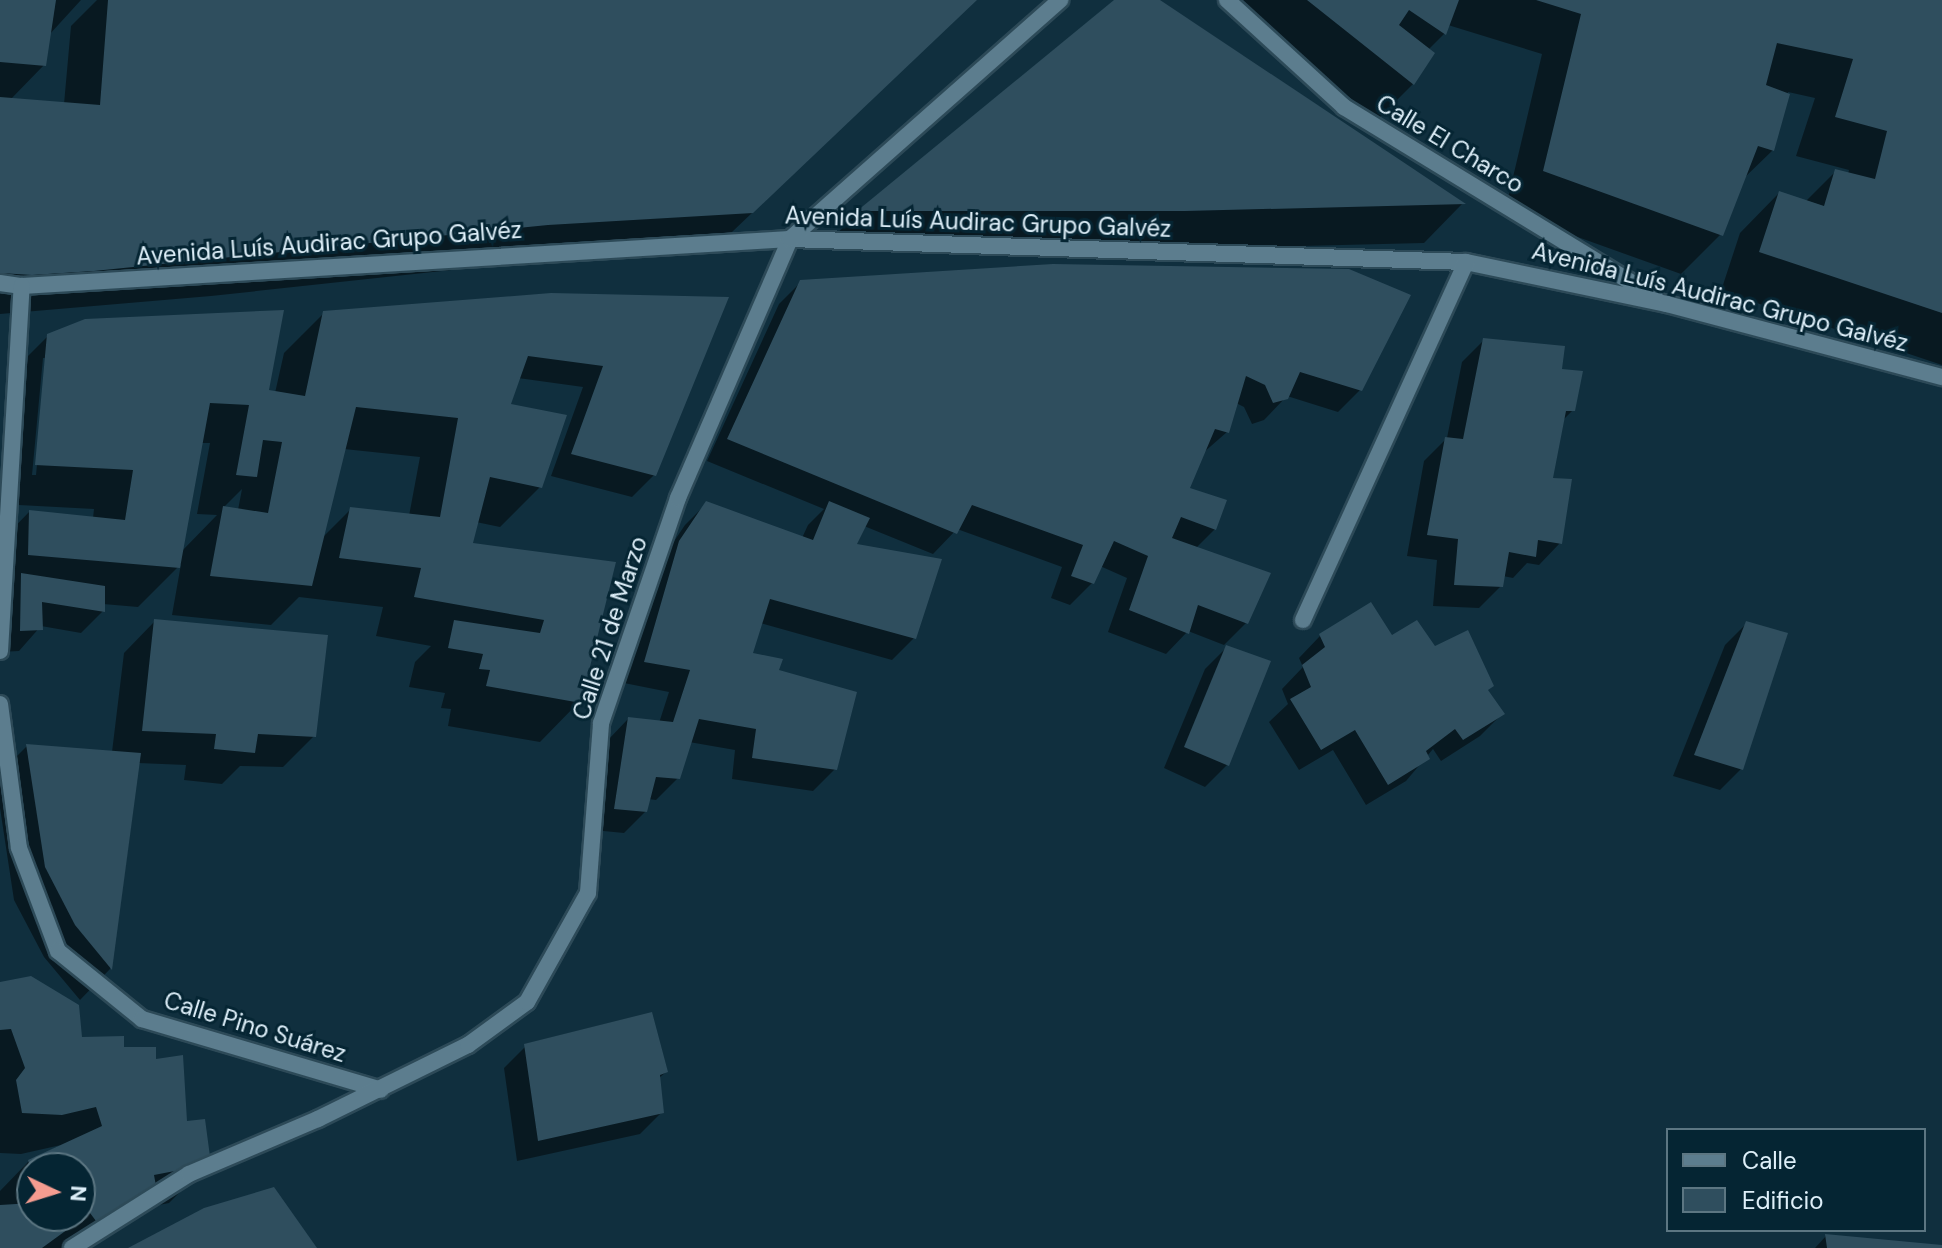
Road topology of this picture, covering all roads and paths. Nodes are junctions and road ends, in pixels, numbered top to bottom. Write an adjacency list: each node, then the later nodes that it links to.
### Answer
1 (1060, 0): 3 (street)
2 (1227, 0): 7 (street, Calle El Charco)
3 (790, 239): 4 (street, Avenida Luís Audirac Grupo Galvéz); 6 (street, Avenida Luís Audirac Grupo Galvéz); 12 (street, Calle 21 de Marzo)
4 (1466, 262): 7 (street, Avenida Luís Audirac Grupo Galvéz); 9 (street)
5 (0, 283): 6 (street, Avenida Luís Audirac Grupo Galvéz)
6 (22, 286): 10 (street)
7 (1667, 304): 8 (street, Avenida Luís Audirac Grupo Galvéz)
8 (1942, 377)
9 (1303, 620)
10 (0, 651)
11 (0, 704): 12 (street, Calle Pino Suárez)
12 (381, 1090): 13 (street, Calle 21 de Marzo)
13 (72, 1248)

